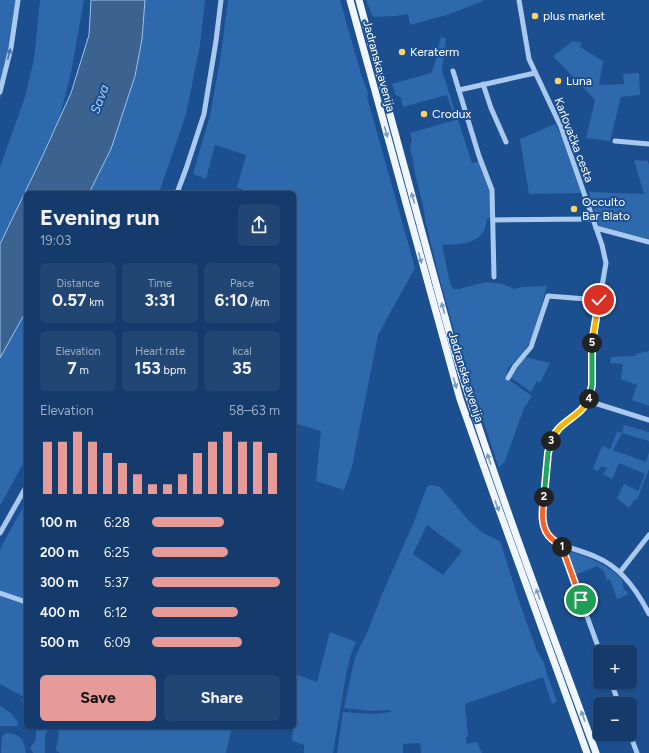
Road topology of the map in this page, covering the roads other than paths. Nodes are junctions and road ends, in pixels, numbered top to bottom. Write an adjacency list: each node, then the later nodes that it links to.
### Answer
1 (18, 0): 10 (street, one-way to 1)
2 (221, 0): 14 (street)
3 (350, 0): 34 (main road, Jadranska avenija, one-way to 34)
4 (359, 0): 35 (main road, Jadranska avenija, one-way to 4)
5 (519, 0): 7 (street, Karlovačka cesta)
6 (453, 71): 9 (street)
7 (535, 73): 8 (street); 15 (street, Karlovačka cesta)
8 (483, 84): 9 (street); 12 (street)
9 (459, 90): 16 (street)
10 (0, 92)
11 (614, 141): 13 (street)
12 (506, 142)
13 (649, 144)
14 (178, 191)
15 (593, 219): 16 (street); 17 (street, Karlovačka cesta)
16 (493, 220): 19 (street)
17 (596, 228): 18 (street); 20 (street, Karlovačka cesta)
18 (649, 242)
19 (494, 277)
20 (599, 300): 21 (street); 22 (street, Karlovačka cesta)
21 (508, 378)
22 (588, 401): 23 (street); 27 (street)
23 (649, 420)
24 (24, 491): 25 (street)
25 (0, 533)
26 (649, 535): 28 (street)
27 (561, 545): 28 (street); 32 (street)
28 (620, 572): 31 (street)
29 (0, 593): 30 (street)
30 (24, 601)
31 (649, 614)
32 (597, 645)
33 (633, 741): 36 (street)
34 (587, 753)
35 (596, 753)
36 (637, 753)

